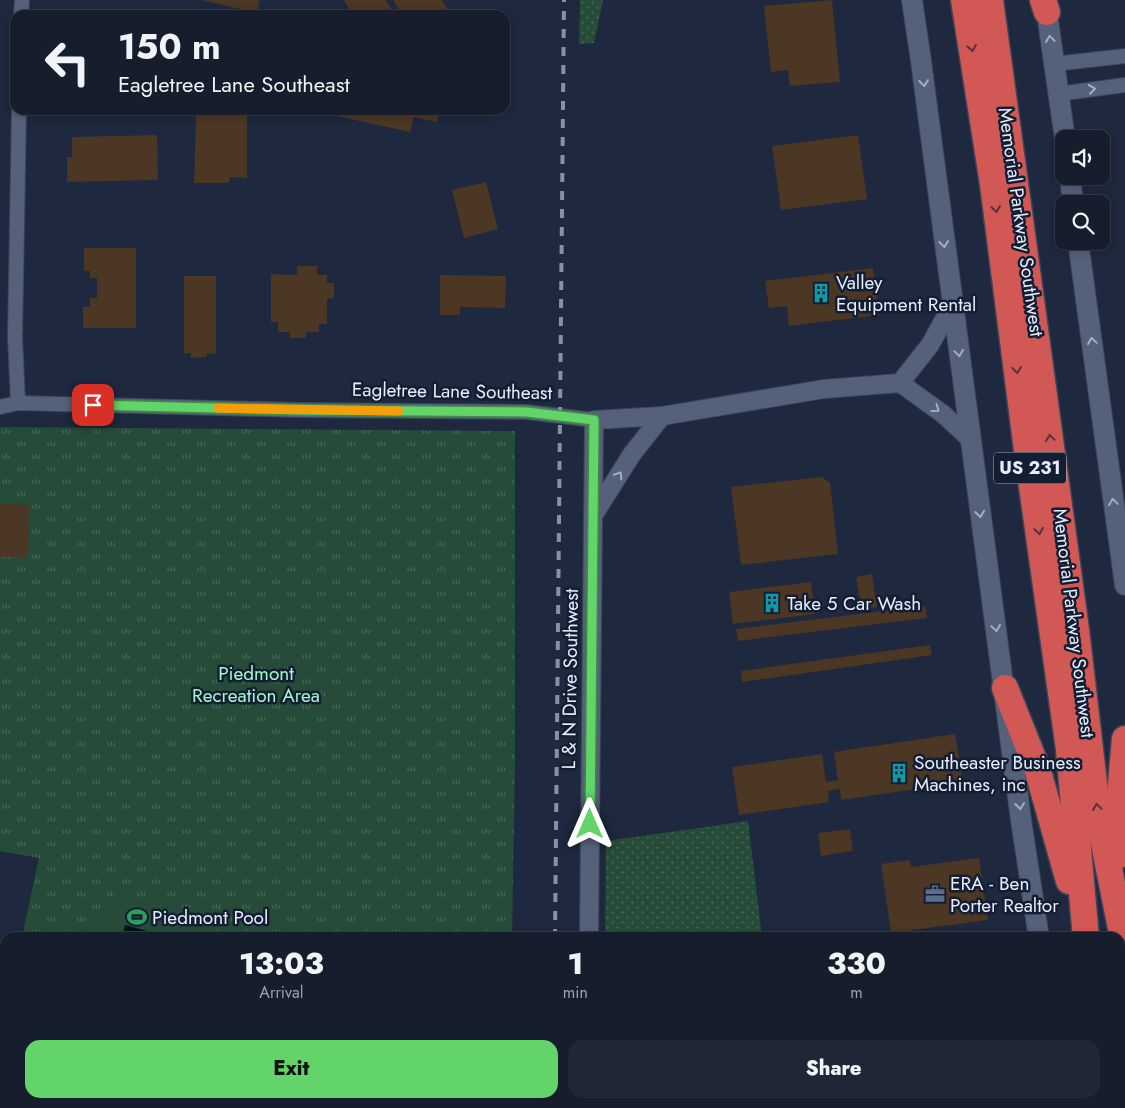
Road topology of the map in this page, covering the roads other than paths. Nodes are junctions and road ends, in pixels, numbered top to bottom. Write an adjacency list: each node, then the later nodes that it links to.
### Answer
1 (912, 0): 12 (main road, one-way to 12)
2 (964, 0): 26 (highway, Memorial Parkway Southwest / US 231, one-way to 26)
3 (990, 0): 27 (highway, Memorial Parkway Southwest / US 231, one-way to 3)
4 (1045, 4): 6 (main road, one-way to 4)
5 (1125, 56): 6 (street)
6 (1054, 64): 8 (main road)
7 (1125, 85): 8 (street, one-way to 7)
8 (1058, 94): 10 (main road)
9 (19, 115): 14 (street)
10 (1063, 130)
11 (1079, 250): 20 (main road, one-way to 11)
12 (952, 305): 13 (street); 18 (main road, one-way to 18)
13 (900, 383): 16 (street, Eagletree Lane Southeast); 18 (street, one-way to 18)
14 (18, 403): 15 (street, Eagletree Lane Southeast); 17 (street, Eagletree Lane Southeast)
15 (0, 407)
16 (662, 416): 17 (street, Eagletree Lane Southeast); 19 (street, one-way to 16)
17 (594, 420): 19 (street, L & N Drive Southwest)
18 (970, 439): 21 (main road, one-way to 21)
19 (593, 516): 23 (street, L & N Drive Southwest)
20 (1125, 585)
21 (1005, 688): 24 (main road, one-way to 24); 25 (highway)
22 (1125, 739): 28 (highway)
23 (589, 932)
24 (1038, 932)
25 (1084, 932)
26 (1085, 932)
27 (1122, 932)
28 (1123, 932)

